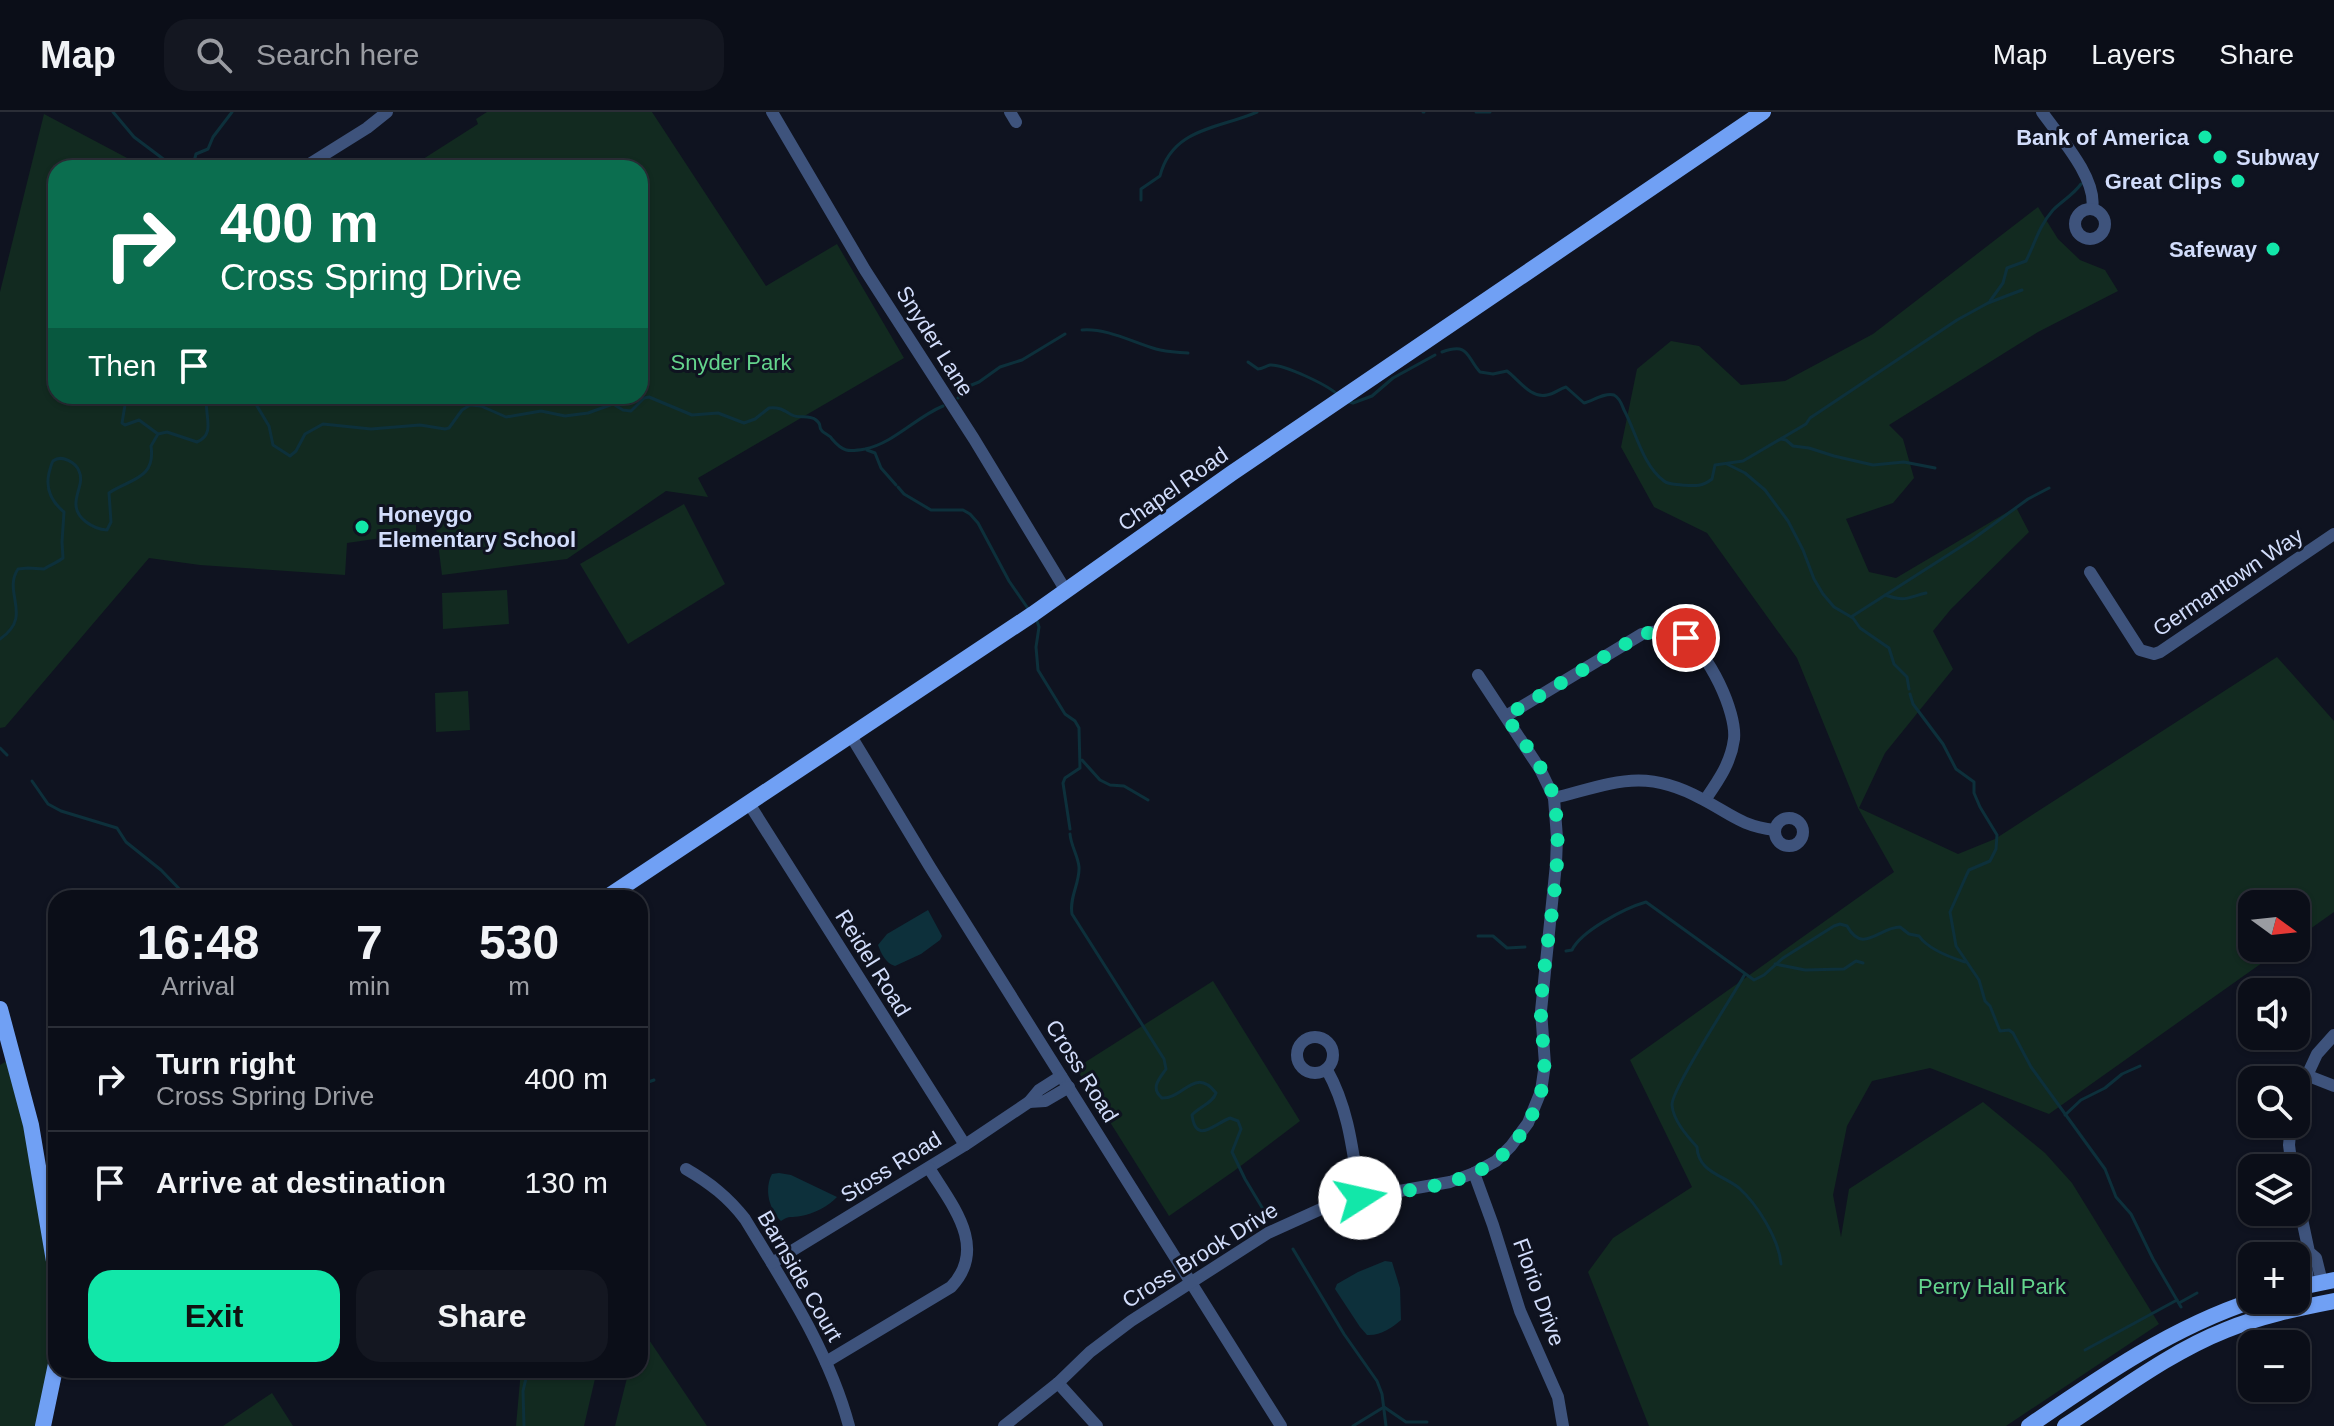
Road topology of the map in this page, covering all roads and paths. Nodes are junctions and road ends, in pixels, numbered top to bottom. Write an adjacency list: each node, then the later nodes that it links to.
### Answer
1 (387, 112): 5 (street)
2 (772, 112): 9 (street, Snyder Lane)
3 (1763, 112): 9 (street, Chapel Road)
4 (2042, 112): 6 (street)
5 (316, 160)
6 (2092, 209)
7 (2334, 534): 8 (street, Germantown Way)
8 (2090, 572)
9 (1066, 591): 12 (street, Chapel Road)
10 (1478, 675): 11 (street, Cross Brook Drive)
11 (1506, 716): 13 (street, Cross Brook Drive); 14 (street)
12 (851, 736): 15 (street, Chapel Road); 24 (street, Cross Road)
13 (1554, 798): 14 (street); 29 (street, Cross Brook Drive)
14 (1705, 800): 16 (street)
15 (748, 802): 17 (street, Chapel Road); 26 (street, Reidel Road)
16 (1775, 830)
17 (618, 890)
18 (0, 1009): 20 (street)
19 (2334, 1035): 21 (street)
20 (6, 1052): 31 (street)
21 (2310, 1067)
22 (1327, 1070): 30 (street)
23 (2310, 1077): 25 (street)
24 (1065, 1081): 26 (street, Stoss Road); 34 (street, Cross Road)
25 (2334, 1086)
26 (965, 1145): 27 (street, Stoss Road)
27 (929, 1168): 33 (street, Stoss Road); 38 (street)
28 (686, 1169): 33 (street, Barnside Court)
29 (1474, 1173): 30 (street, Cross Brook Drive); 46 (street, Florio Drive)
30 (1360, 1198): 34 (street, Cross Brook Drive)
31 (48, 1224)
32 (2303, 1226): 35 (street)
33 (772, 1263): 38 (street, Barnside Court)
34 (1190, 1283): 40 (street, Cross Brook Drive); 45 (street, Cross Road)
35 (2315, 1284)
36 (2334, 1301): 48 (street)
37 (2238, 1305): 47 (street)
38 (826, 1362): 42 (street, Barnside Court)
39 (53, 1378): 41 (street)
40 (1058, 1383): 43 (street, Cross Brook Drive); 44 (street)
41 (43, 1426)
42 (849, 1426)
43 (1004, 1426)
44 (1097, 1426)
45 (1281, 1426)
46 (1563, 1426)
47 (2029, 1426)
48 (2065, 1426)

